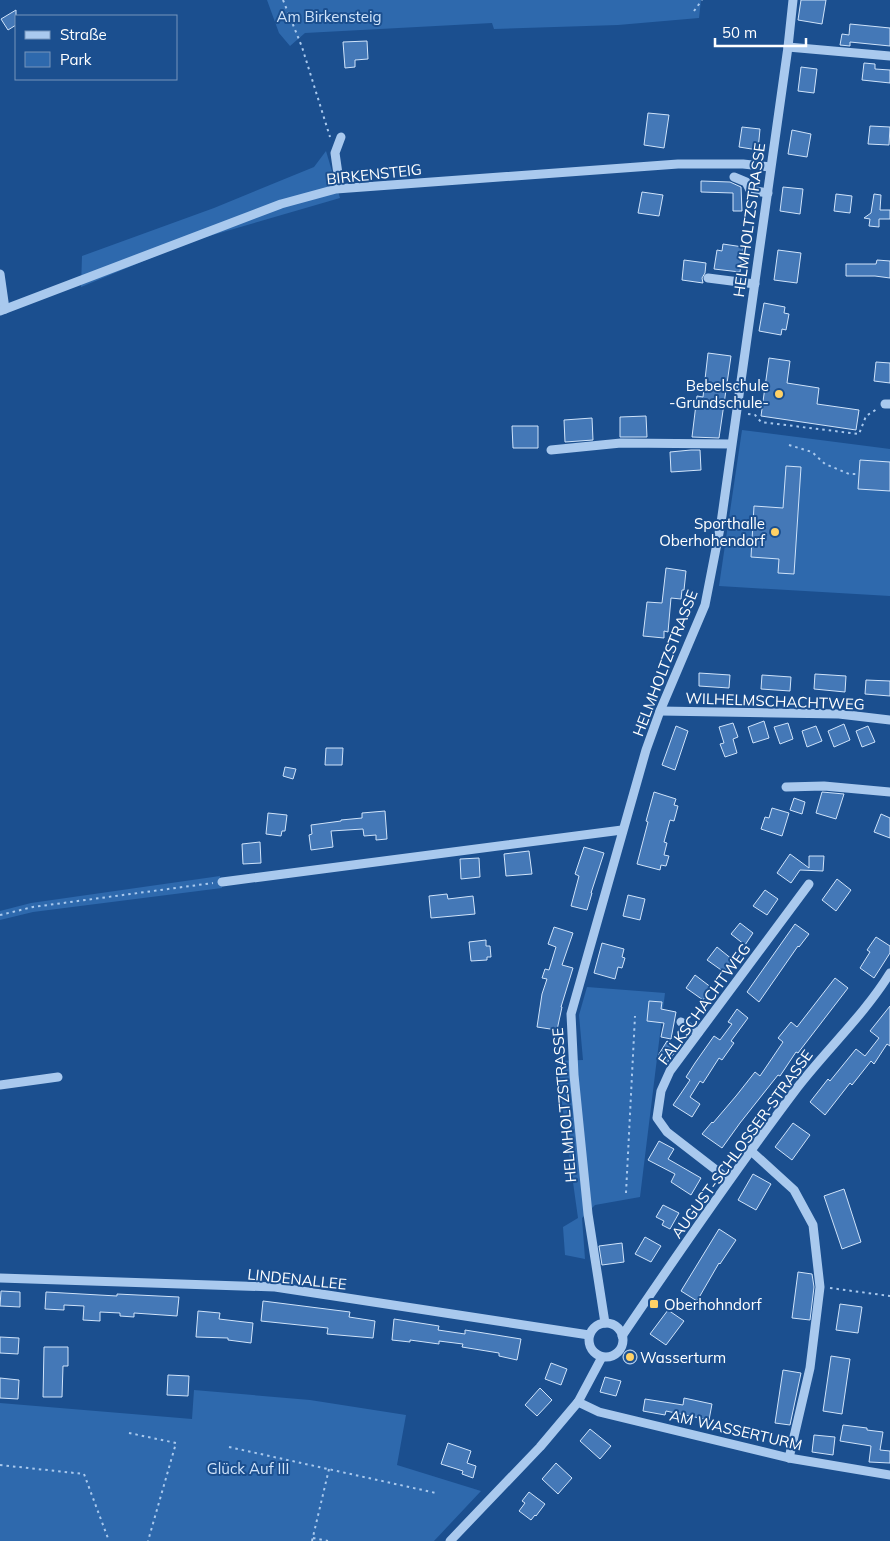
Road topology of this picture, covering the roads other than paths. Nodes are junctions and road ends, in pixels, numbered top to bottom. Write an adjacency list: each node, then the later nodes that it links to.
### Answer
1 (793, 0): 2 (street, HELMHOLTZSTRASSE)
2 (788, 47): 3 (street); 5 (street, HELMHOLTZSTRASSE)
3 (890, 56)
4 (341, 137): 7 (street)
5 (770, 167): 7 (street, BIRKENSTEIG); 8 (street, HELMHOLTZSTRASSE)
6 (734, 177): 8 (street)
7 (340, 188): 12 (street, BIRKENSTEIG)
8 (768, 193): 11 (street, HELMHOLTZSTRASSE)
9 (0, 274): 12 (street)
10 (708, 278): 11 (street)
11 (755, 284): 13 (street, HELMHOLTZSTRASSE)
12 (2, 310)
13 (731, 444): 14 (street); 15 (street, HELMHOLTZSTRASSE)
14 (550, 450)
15 (660, 711): 16 (street, WILHELMSCHACHTWEG); 19 (street, HELMHOLTZSTRASSE)
16 (890, 720)
17 (786, 787): 18 (street)
18 (890, 792)
19 (622, 830): 20 (street); 30 (street, HELMHOLTZSTRASSE)
20 (222, 882)
21 (809, 884): 24 (street, FALKSCHACHTWEG)
22 (890, 974): 27 (street, AUGUST-SCHLOSSER-STRASSE)
23 (681, 1022): 24 (street)
24 (698, 1033): 28 (street, FALKSCHACHTWEG)
25 (58, 1077): 26 (street)
26 (0, 1085)
27 (750, 1150): 28 (street, AUGUST-SCHLOSSER-STRASSE); 35 (street)
28 (729, 1180): 32 (street, AUGUST-SCHLOSSER-STRASSE)
29 (0, 1278): 31 (street, LINDENALLEE)
30 (605, 1323): 31 (street); 32 (street)
31 (589, 1335): 33 (street)
32 (622, 1336): 33 (street)
33 (602, 1357): 34 (street)
34 (578, 1402): 35 (street, AM WASSERTURM); 37 (street)
35 (789, 1458): 36 (street, AM WASSERTURM)
36 (890, 1475)
37 (450, 1541)

